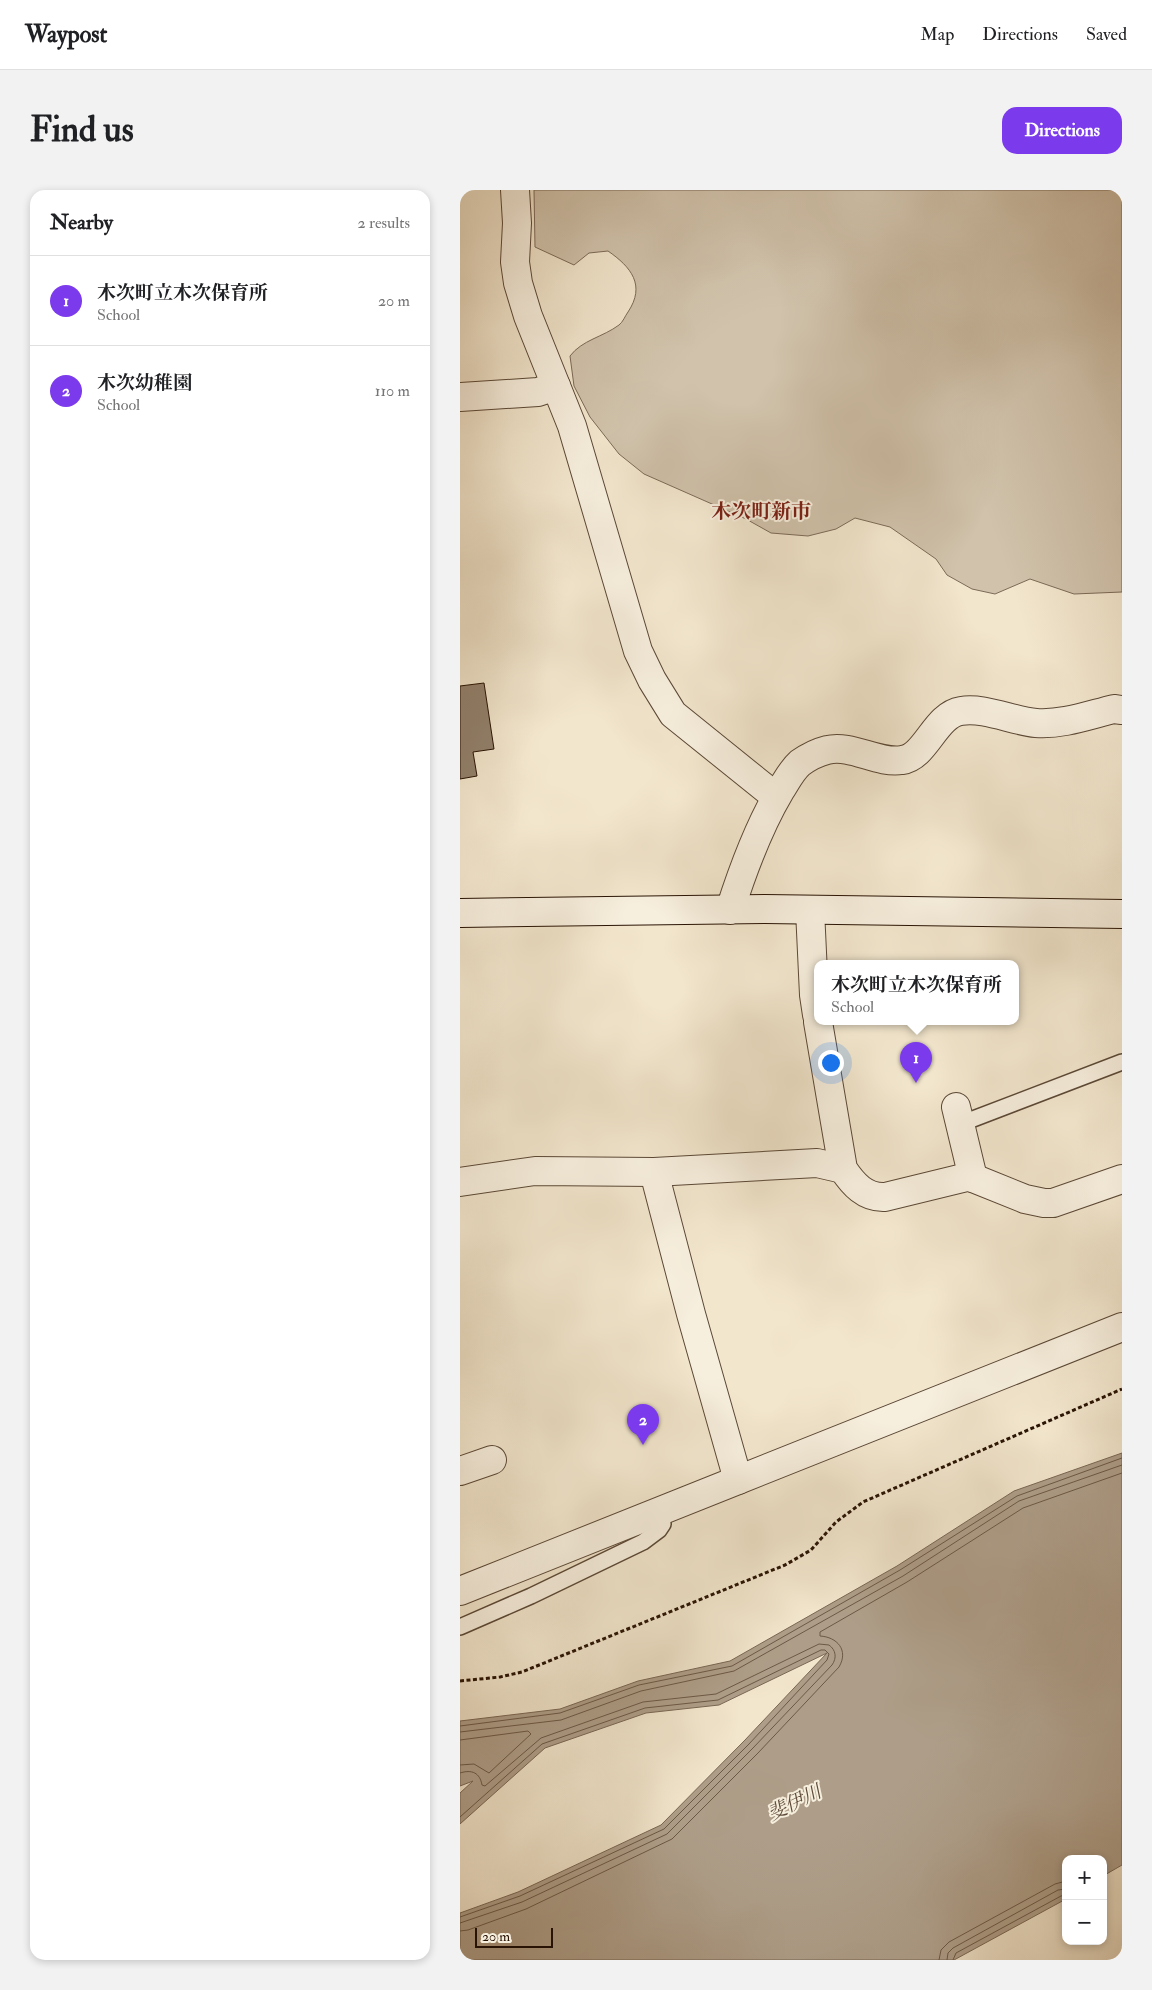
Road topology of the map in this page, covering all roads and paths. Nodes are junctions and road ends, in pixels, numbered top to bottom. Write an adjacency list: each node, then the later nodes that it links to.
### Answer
1 (515, 190): 2 (street)
2 (556, 386): 3 (street); 5 (street)
3 (460, 397)
4 (1122, 710): 5 (street)
5 (776, 797): 6 (street)
6 (730, 910): 7 (street); 8 (street)
7 (810, 910): 9 (street); 10 (street)
8 (460, 913)
9 (1122, 914)
10 (814, 995)
11 (818, 1025): 14 (street)
12 (1122, 1062): 13 (lane)
13 (958, 1115): 16 (street)
14 (842, 1169): 15 (street); 16 (street)
15 (654, 1172): 18 (street); 23 (street)
16 (973, 1178): 17 (street)
17 (1122, 1179)
18 (460, 1182)
19 (1122, 1327): 23 (street)
20 (1122, 1388): 27 (path)
21 (492, 1460): 22 (street)
22 (460, 1470)
23 (738, 1480): 24 (street)
24 (661, 1512): 25 (street); 26 (lane)
25 (460, 1591)
26 (460, 1627)
27 (460, 1681)

